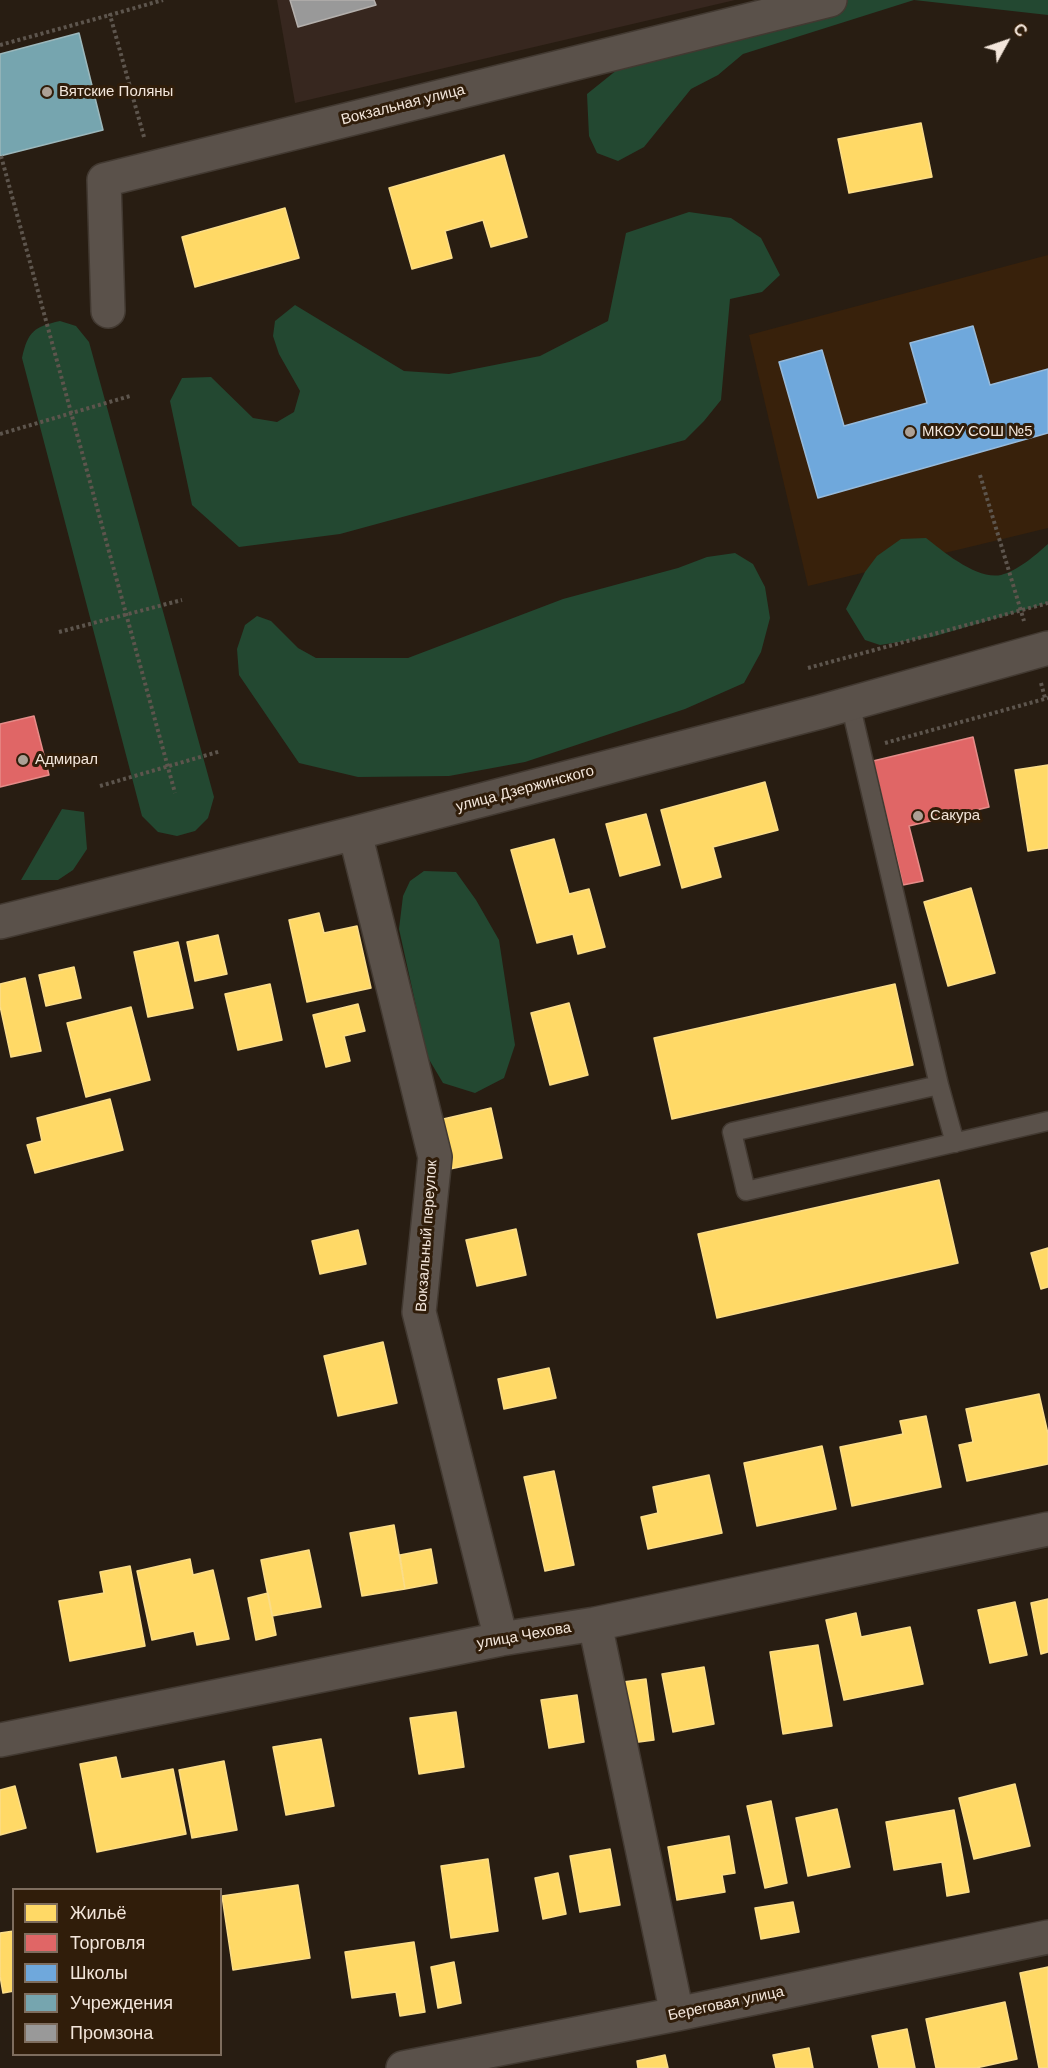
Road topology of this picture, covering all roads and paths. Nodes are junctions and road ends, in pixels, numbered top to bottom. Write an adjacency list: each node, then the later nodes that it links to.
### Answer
1 (163, 0): 3 (path)
2 (830, 0): 6 (street, Вокзальная улица)
3 (110, 15): 4 (path); 6 (path)
4 (0, 45)
5 (1, 156): 9 (path)
6 (152, 168): 7 (street, Вокзальная улица)
7 (108, 311)
8 (130, 396): 9 (path)
9 (71, 413): 10 (path); 15 (path)
10 (0, 434)
11 (980, 475): 14 (path)
12 (182, 600): 15 (path)
13 (1048, 603): 14 (path)
14 (1021, 610): 17 (path); 18 (path)
15 (126, 614): 16 (path); 23 (path)
16 (59, 632)
17 (1040, 650): 19 (path); 20 (street, улица Дзержинского)
18 (808, 668)
19 (1047, 698): 21 (path)
20 (850, 704): 21 (lane); 26 (street, улица Дзержинского)
21 (861, 749): 28 (lane)
22 (221, 751): 23 (path)
23 (168, 766): 24 (path); 25 (path)
24 (100, 786)
25 (175, 793)
26 (355, 833): 27 (street, улица Дзержинского); 33 (street, Вокзальный переулок)
27 (0, 922)
28 (939, 1084): 30 (lane); 30 (lane)
29 (1048, 1121): 30 (lane)
30 (955, 1143)
31 (1048, 1529): 32 (street, улица Чехова)
32 (595, 1624): 33 (street, улица Чехова); 36 (street)
33 (501, 1639): 34 (street, улица Чехова)
34 (0, 1740)
35 (1048, 1937): 36 (street, Береговая улица)
36 (677, 2014): 37 (street, Береговая улица)
37 (403, 2068)

